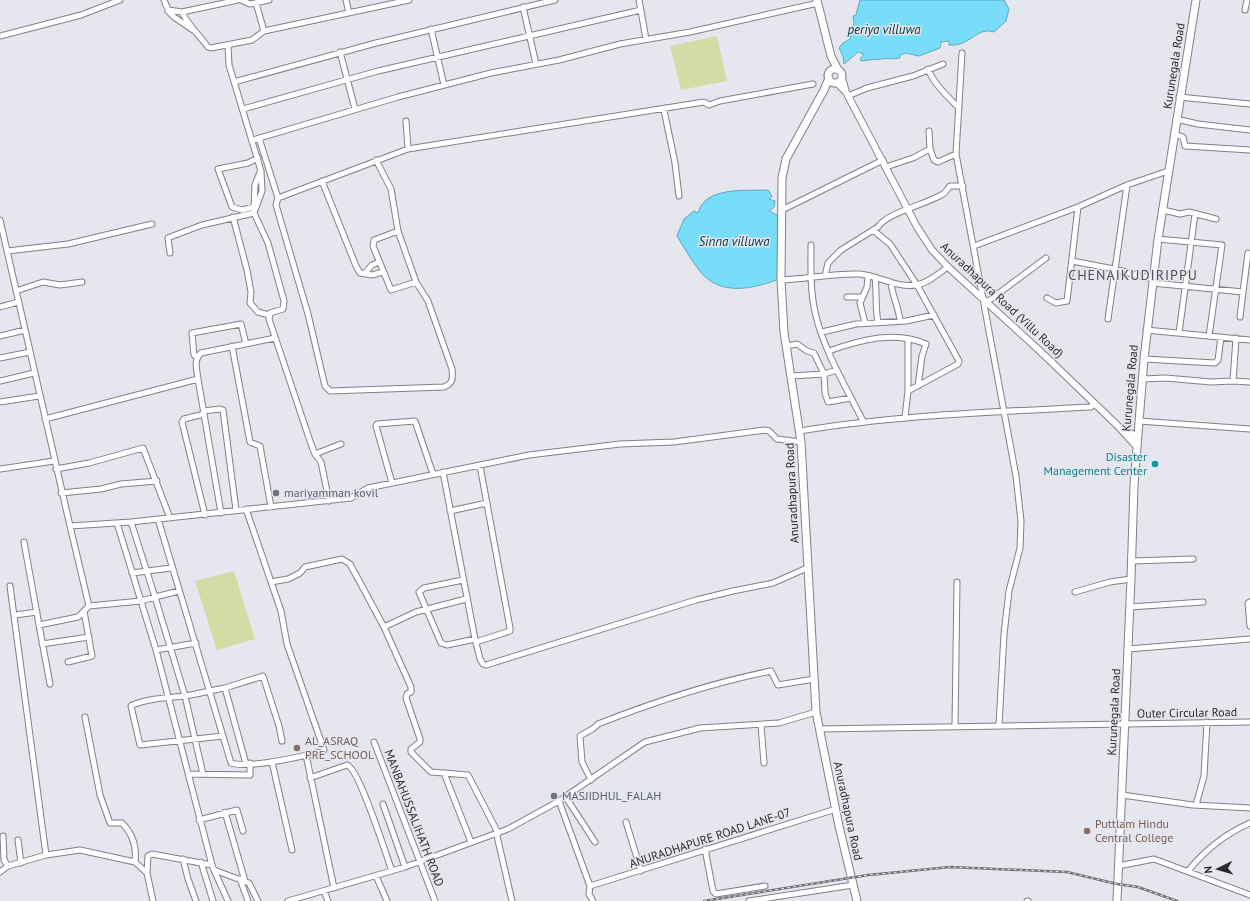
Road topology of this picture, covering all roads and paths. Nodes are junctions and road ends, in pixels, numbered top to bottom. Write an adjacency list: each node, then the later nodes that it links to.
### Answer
1 (120, 0): 24 (street)
2 (164, 0): 15 (street)
3 (238, 0): 18 (street)
4 (241, 0): 13 (street)
5 (269, 0): 13 (street)
6 (346, 0): 19 (street)
7 (409, 0): 19 (street)
8 (555, 0): 14 (street)
9 (639, 0): 16 (street)
10 (1196, 0): 43 (highway, Kurunegala Road)
11 (1247, 0): 17 (street)
12 (817, 2): 25 (street); 30 (highway)
13 (256, 3): 21 (street)
14 (524, 7): 20 (street); 23 (street)
15 (168, 10): 18 (street); 22 (street)
16 (641, 10): 23 (street); 25 (street)
17 (1246, 10)
18 (182, 12): 22 (street)
19 (349, 13): 21 (street)
20 (431, 29): 27 (street); 29 (street)
21 (264, 31): 26 (street)
22 (197, 33): 26 (street)
23 (530, 35): 29 (street); 31 (street)
24 (0, 36)
25 (646, 39): 31 (street)
26 (228, 45): 38 (street)
27 (340, 52): 36 (street); 38 (street)
28 (962, 54): 45 (street)
29 (437, 56): 36 (street); 40 (street)
30 (831, 56): 34 (highway); 35 (highway, Anuradhapura Road)
31 (536, 64): 40 (street)
32 (943, 64): 33 (street)
33 (928, 69): 42 (street); 45 (street)
34 (838, 70): 35 (highway); 37 (highway)
35 (829, 75): 37 (highway); 41 (highway, Anuradhapura Road)
36 (347, 79): 46 (street); 47 (street)
37 (838, 81): 41 (highway, Anuradhapura Road); 42 (main road, Anuradhapura Road (Villu Road))
38 (234, 82): 46 (street)
39 (813, 84): 48 (street)
40 (444, 85): 47 (street)
41 (824, 90): 73 (highway, Anuradhapura Road)
42 (847, 94): 62 (main road, Anuradhapura Road (Villu Road))
43 (1180, 97): 44 (street); 49 (highway, Kurunegala Road)
44 (1250, 104)
45 (959, 108): 59 (street)
46 (243, 109): 55 (street)
47 (355, 109): 54 (street)
48 (664, 110): 56 (street); 68 (street)
49 (1176, 119): 51 (street); 53 (highway, Kurunegala Road)
50 (406, 121): 56 (street)
51 (1250, 130)
52 (929, 132): 57 (street)
53 (1174, 134): 58 (street); 64 (highway, Kurunegala Road)
54 (258, 138): 55 (street); 69 (street)
55 (253, 140): 60 (street)
56 (408, 149): 61 (street)
57 (930, 149): 59 (street); 63 (street)
58 (1250, 150)
59 (956, 154): 67 (street)
60 (258, 158): 72 (street); 72 (street)
61 (376, 160): 65 (street); 81 (street)
62 (883, 160): 63 (main road, Anuradhapura Road (Villu Road)); 73 (street)
63 (886, 166): 71 (main road, Anuradhapura Road (Villu Road))
64 (1168, 171): 66 (street); 74 (highway, Kurunegala Road)
65 (322, 181): 69 (street); 96 (street)
66 (1127, 185): 70 (street); 94 (street)
67 (963, 186): 71 (street); 86 (street)
68 (678, 196)
69 (278, 198): 104 (street)
70 (1078, 207): 86 (street); 91 (street)
71 (907, 209): 80 (street); 93 (main road, Anuradhapura Road (Villu Road))
72 (254, 210): 76 (street); 117 (street)
73 (782, 210): 101 (highway, Anuradhapura Road)
74 (1162, 210): 75 (street); 83 (highway, Kurunegala Road)
75 (1195, 214): 77 (street); 84 (street)
76 (233, 217): 88 (street); 117 (street)
77 (1216, 219)
78 (0, 220): 82 (street)
79 (152, 224): 87 (street)
80 (873, 230): 97 (street); 106 (street)
81 (398, 231): 92 (street); 104 (street)
82 (1, 232): 87 (street)
83 (1158, 239): 84 (street); 102 (highway, Kurunegala Road)
84 (1192, 243): 107 (street); 108 (street)
85 (811, 244): 100 (street)
86 (974, 246): 114 (street)
87 (7, 251): 109 (street)
88 (170, 253)
89 (1248, 253): 110 (street)
90 (1046, 258): 114 (street)
91 (1072, 261): 94 (street); 113 (street)
92 (379, 262): 95 (street); 96 (street)
93 (948, 267): 106 (street); 114 (main road, Anuradhapura Road (Villu Road))
94 (1114, 269): 102 (street); 120 (street)
95 (383, 272): 96 (street); 104 (street)
96 (365, 273)
97 (825, 276): 98 (street); 100 (street)
98 (868, 276): 99 (street); 112 (street)
99 (875, 277): 105 (street); 122 (street)
100 (810, 278): 101 (street); 126 (street)
101 (781, 280): 137 (highway, Anuradhapura Road)
102 (1153, 281): 107 (street); 125 (highway, Kurunegala Road)
103 (82, 282): 109 (street)
104 (416, 282)
105 (891, 282): 106 (street); 121 (street)
106 (917, 285): 118 (street)
107 (1185, 285): 108 (street); 127 (street)
108 (1216, 289): 110 (street); 129 (street)
109 (16, 291): 115 (street)
110 (1243, 292): 119 (street)
111 (847, 297): 112 (street)
112 (861, 297): 123 (street)
113 (1047, 298)
114 (985, 300): 157 (main road, Anuradhapura Road (Villu Road)); 158 (street)
115 (18, 302): 116 (street); 124 (street)
116 (0, 307)
117 (269, 315): 131 (street)
118 (934, 315): 121 (street); 152 (street)
119 (1240, 317)
120 (1108, 319)
121 (900, 321): 122 (street)
122 (878, 322): 123 (street)
123 (865, 323): 126 (street)
124 (25, 330): 128 (street); 139 (street)
125 (1146, 330): 127 (street); 142 (highway, Kurunegala Road)
126 (822, 332): 138 (street)
127 (1179, 334): 129 (street)
128 (0, 336)
129 (1209, 336): 130 (street)
130 (1221, 337): 132 (street); 142 (street)
131 (275, 338): 135 (street); 171 (street)
132 (1236, 338): 134 (street); 150 (street)
133 (908, 340): 138 (street); 152 (street); 153 (street)
134 (1250, 340)
135 (246, 344): 136 (street); 140 (street)
136 (232, 346): 140 (street); 183 (street)
137 (786, 346): 145 (street); 146 (highway, Anuradhapura Road)
138 (830, 351): 143 (street)
139 (30, 352): 141 (street); 144 (street)
140 (197, 357): 147 (street)
141 (0, 358)
142 (1144, 359): 148 (highway, Kurunegala Road)
143 (837, 370): 145 (street); 155 (street)
144 (34, 373): 149 (street); 154 (street)
145 (824, 374): 146 (street); 155 (street)
146 (791, 376): 166 (highway, Anuradhapura Road)
147 (198, 379): 159 (street); 161 (street)
148 (1142, 380): 150 (street); 163 (highway, Kurunegala Road)
149 (0, 381)
150 (1233, 381): 151 (street)
151 (1250, 382)
152 (918, 386): 153 (street)
153 (908, 391): 160 (street)
154 (39, 396): 156 (street); 161 (street)
155 (851, 398): 162 (street)
156 (0, 402)
157 (1094, 404): 158 (street); 164 (main road, Anuradhapura Road (Villu Road))
158 (1004, 412): 160 (street); 244 (street)
159 (204, 413): 185 (street); 187 (street); 188 (street)
160 (905, 417): 162 (street)
161 (45, 419): 172 (street)
162 (863, 421): 166 (street)
163 (1139, 421): 165 (street); 167 (highway, Kurunegala Road)
164 (1117, 425): 167 (main road, Anuradhapura Road (Villu Road)); 170 (main road, Anuradhapura Road (Villu Road))
165 (1250, 429)
166 (800, 431): 168 (highway, Anuradhapura Road)
167 (1137, 437): 170 (highway, Kurunegala Road)
168 (801, 442): 173 (street); 198 (highway, Anuradhapura Road)
169 (341, 444): 171 (street)
170 (1137, 447): 196 (highway, Kurunegala Road)
171 (315, 454): 181 (street)
172 (54, 461): 174 (street); 175 (street)
173 (480, 466): 176 (street); 182 (street)
174 (0, 469)
175 (56, 469): 178 (street); 180 (street)
176 (443, 472): 177 (street); 186 (street)
177 (433, 474): 179 (street); 179 (street)
178 (157, 481): 180 (street); 189 (street)
179 (392, 483): 181 (street)
180 (61, 493): 193 (street)
181 (329, 501): 183 (street)
182 (487, 503): 186 (street); 224 (street)
183 (271, 507): 184 (street)
184 (246, 509): 185 (street); 203 (street)
185 (236, 510): 187 (street)
186 (450, 511): 202 (street)
187 (221, 513): 188 (street)
188 (205, 515): 189 (street)
189 (170, 518): 190 (street)
190 (158, 519): 191 (street); 197 (street)
191 (131, 522): 192 (street); 199 (street)
192 (117, 523): 193 (street); 200 (street)
193 (70, 526): 213 (street)
194 (24, 542): 217 (street)
195 (1193, 559): 196 (street)
196 (1132, 561): 201 (highway, Kurunegala Road)
197 (171, 568): 199 (street); 206 (street)
198 (808, 568): 224 (street); 231 (highway, Anuradhapura Road)
199 (147, 571): 200 (street); 208 (street)
200 (132, 573): 210 (street)
201 (1131, 579): 207 (street); 214 (highway, Kurunegala Road)
202 (463, 580): 209 (street); 215 (street)
203 (271, 582): 221 (street); 251 (street)
204 (958, 582): 243 (street)
205 (10, 586): 218 (street)
206 (179, 591): 208 (street); 225 (street)
207 (1075, 592)
208 (155, 597): 210 (street); 227 (street)
209 (466, 599): 215 (street); 224 (street)
210 (141, 601): 213 (street); 229 (street)
211 (1203, 602): 214 (street)
212 (1250, 602): 220 (street)
213 (89, 606): 216 (street)
214 (1130, 607): 228 (highway, Kurunegala Road)
215 (426, 608): 221 (street); 224 (street)
216 (84, 611): 219 (street); 222 (street)
217 (37, 612): 218 (street); 219 (street)
218 (15, 615): 279 (street)
219 (39, 624): 226 (street)
220 (1250, 626)
221 (384, 627): 255 (street)
222 (89, 637): 226 (street); 230 (street)
223 (1250, 638): 228 (street)
224 (476, 640)
225 (196, 643): 227 (street); 234 (street)
226 (42, 644): 232 (street)
227 (170, 647): 229 (street); 236 (street)
228 (1128, 649): 241 (highway, Kurunegala Road)
229 (156, 650): 235 (street)
230 (68, 662)
231 (814, 679): 237 (highway, Anuradhapura Road); 259 (street)
232 (50, 684)
233 (225, 688): 234 (street); 249 (street); 253 (street)
234 (210, 690): 236 (street); 246 (street)
235 (169, 696): 236 (street); 248 (street); 248 (street)
236 (185, 696): 247 (street)
237 (816, 712): 242 (street); 245 (highway, Anuradhapura Road)
238 (85, 717): 282 (street)
239 (1207, 722): 240 (street, Outer Circular Road); 241 (street, Outer Circular Road); 264 (street)
240 (1250, 722)
241 (1125, 723): 244 (street, Outer Circular Road); 260 (highway, Kurunegala Road)
242 (761, 725): 254 (street); 259 (street)
243 (955, 726): 244 (street, Outer Circular Road); 245 (street, Outer Circular Road)
244 (999, 726)
245 (819, 729): 266 (highway, Anuradhapura Road)
246 (223, 736): 247 (street); 253 (street)
247 (196, 739): 248 (street); 257 (street)
248 (180, 741): 256 (street)
249 (282, 741)
250 (374, 742): 281 (street, MANBAHUSSALIHATH ROAD)
251 (306, 755): 252 (street); 258 (street)
252 (272, 762): 253 (street); 278 (street)
253 (248, 763): 257 (street)
254 (764, 763)
255 (444, 773): 272 (street); 275 (street)
256 (188, 774): 257 (street); 268 (street)
257 (204, 774)
258 (310, 778): 291 (street); 300 (street)
259 (591, 780): 261 (street)
260 (1122, 795): 264 (street); 288 (highway, Kurunegala Road)
261 (565, 796): 262 (street); 276 (street)
262 (559, 801): 272 (street); 298 (street)
263 (383, 804): 287 (street)
264 (1196, 805): 265 (street)
265 (1250, 808)
266 (836, 809): 277 (street, ANURADHAPURE ROAD LANE-07); 297 (highway, Anuradhapura Road)
267 (225, 812): 268 (street); 271 (street); 296 (street)
268 (199, 820): 285 (street)
269 (626, 822): 292 (street)
270 (1250, 823): 290 (street)
271 (243, 831)
272 (498, 833): 275 (street); 314 (street)
273 (3, 836): 286 (street)
274 (18, 840): 284 (street)
275 (472, 842): 281 (street)
276 (596, 842)
277 (705, 849): 292 (street, ANURADHAPURE ROAD LANE-07); 299 (street)
278 (292, 850)
279 (46, 855): 282 (street); 284 (street)
280 (183, 859): 283 (street); 294 (street); 305 (street)
281 (419, 860): 287 (street); 313 (street, MANBAHUSSALIHATH ROAD)
282 (135, 862): 294 (street)
283 (201, 862): 285 (street); 306 (street)
284 (21, 863): 286 (street)
285 (212, 865): 289 (street)
286 (8, 866): 293 (street)
287 (405, 866): 291 (street)
288 (1118, 866): 290 (street); 318 (highway, Kurunegala Road)
289 (214, 870): 296 (street); 307 (street)
290 (1188, 870): 302 (street)
291 (392, 871): 295 (street)
292 (641, 871): 298 (street, ANURADHAPURE ROAD LANE-07)
293 (0, 872)
294 (147, 873): 304 (street)
295 (376, 876): 300 (street); 312 (street)
296 (242, 880): 308 (street); 309 (street)
297 (853, 885): 303 (street); 317 (highway, Anuradhapura Road)
298 (590, 886): 315 (street)
299 (765, 886)
300 (334, 888): 301 (street)
301 (324, 891): 310 (street); 311 (street)
302 (1250, 895)
303 (764, 900): 316 (street)
304 (153, 901)
305 (196, 901)
306 (213, 901)
307 (228, 901)
308 (248, 901)
309 (258, 901)
310 (288, 901)
311 (328, 901)
312 (387, 901)
313 (435, 901)
314 (512, 901)
315 (594, 901)
316 (749, 901)
317 (857, 901)
318 (1117, 901)

